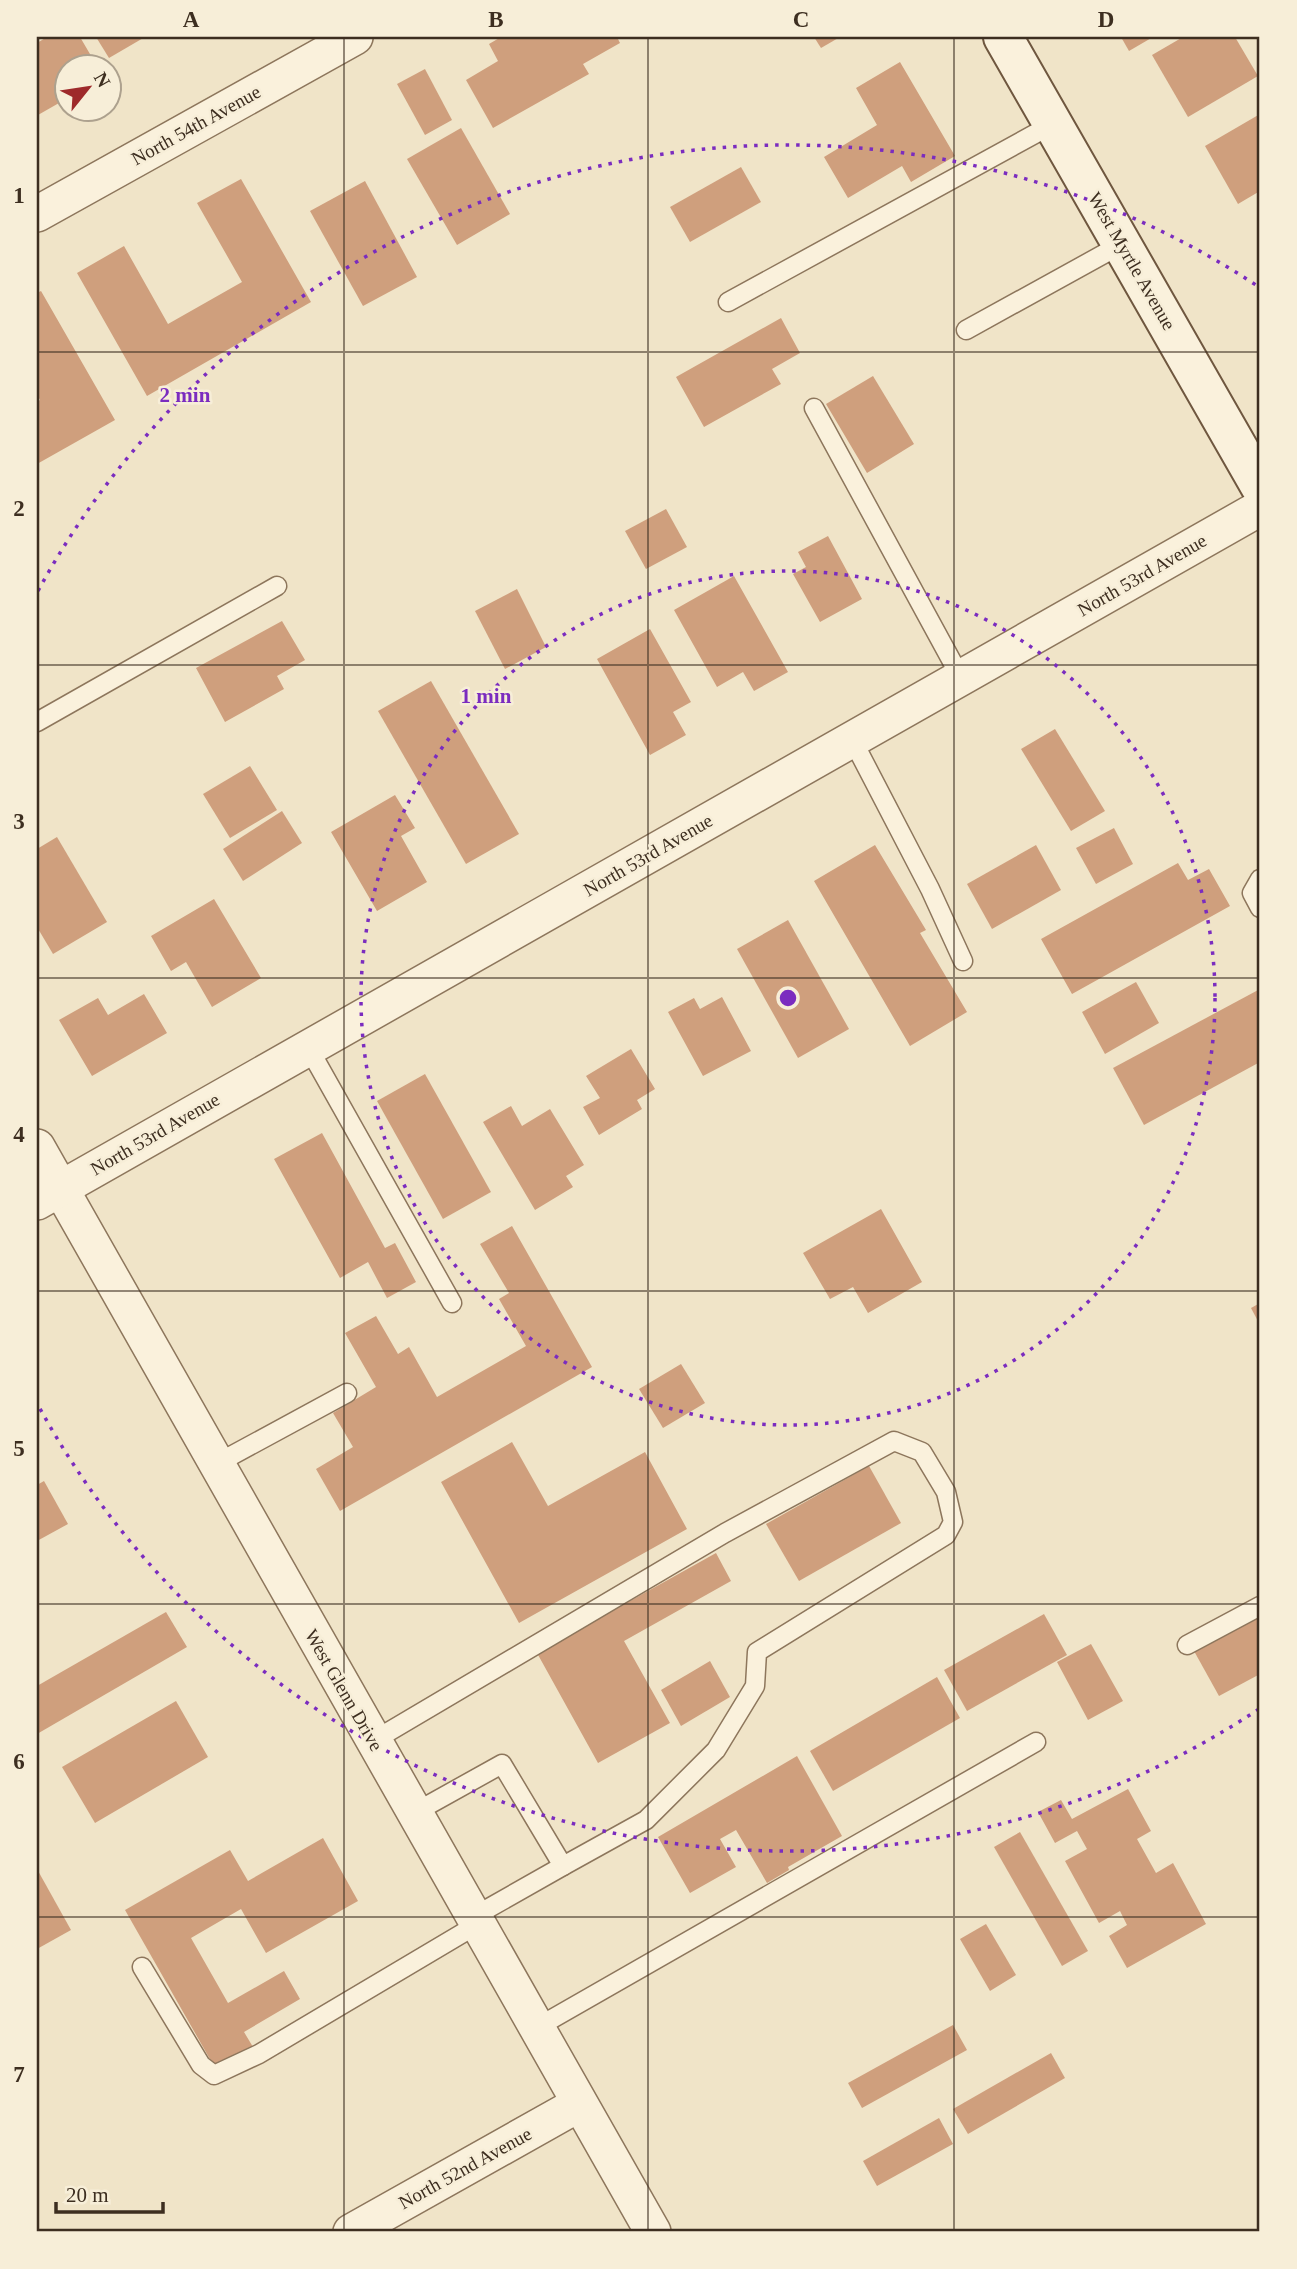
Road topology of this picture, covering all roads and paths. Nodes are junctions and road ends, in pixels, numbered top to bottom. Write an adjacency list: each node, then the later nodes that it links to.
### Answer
1 (355, 37): 4 (street, North 54th Avenue)
2 (1003, 37): 3 (street, West Myrtle Avenue)
3 (1053, 124): 5 (street, West Myrtle Avenue); 6 (lane)
4 (37, 214)
5 (1122, 244): 7 (lane); 9 (street, West Myrtle Avenue)
6 (728, 302)
7 (966, 330)
8 (814, 408): 12 (lane)
9 (1256, 469)
10 (1260, 508): 12 (street, North 53rd Avenue)
11 (277, 586): 13 (lane)
12 (961, 678): 14 (street, North 53rd Avenue)
13 (37, 722)
14 (852, 739): 17 (lane); 18 (street, North 53rd Avenue)
15 (1260, 879): 16 (lane)
16 (1260, 908)
17 (963, 961)
18 (308, 1047): 20 (street, North 53rd Avenue); 21 (lane)
19 (37, 1147): 20 (street, West Glenn Drive)
20 (48, 1195): 23 (street, West Glenn Drive)
21 (452, 1303)
22 (347, 1393): 23 (lane)
23 (216, 1464): 26 (street, West Glenn Drive)
24 (1260, 1606): 25 (lane)
25 (1187, 1645)
26 (373, 1741): 28 (street, West Glenn Drive); 29 (lane)
27 (1036, 1742): 32 (lane)
28 (414, 1813): 29 (lane); 30 (street, West Glenn Drive)
29 (563, 1866): 30 (lane)
30 (476, 1921): 31 (lane); 32 (street, West Glenn Drive)
31 (142, 1967)
32 (536, 2028): 33 (street, West Glenn Drive)
33 (579, 2104): 34 (street, North 52nd Avenue); 35 (street, West Glenn Drive)
34 (351, 2232)
35 (653, 2232)

